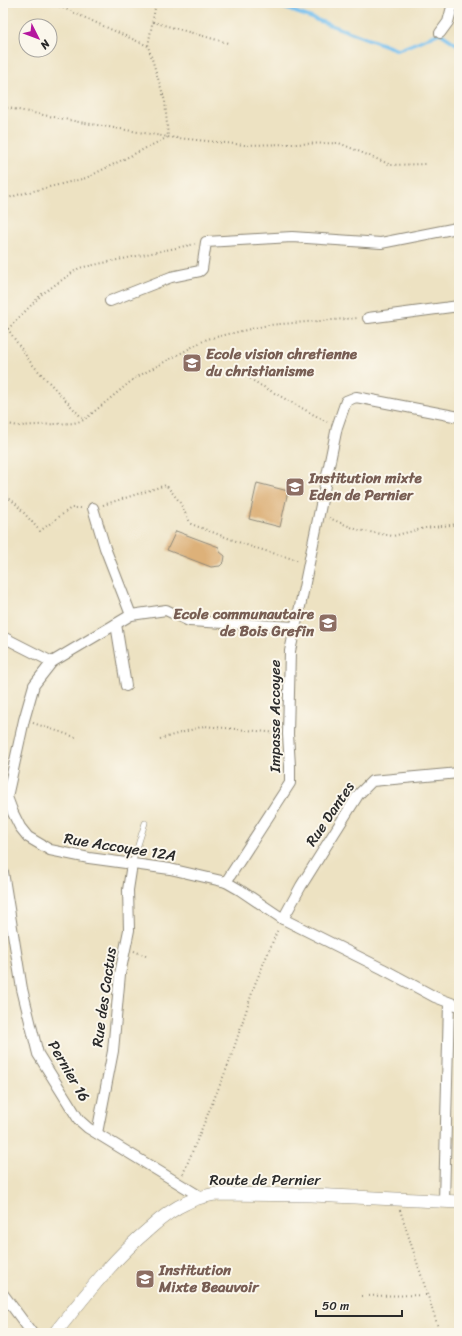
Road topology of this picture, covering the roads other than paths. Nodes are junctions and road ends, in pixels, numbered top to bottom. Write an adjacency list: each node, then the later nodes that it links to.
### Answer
1 (453, 3): 2 (street)
2 (440, 33)
3 (459, 226): 4 (street)
4 (110, 301)
5 (459, 306): 6 (street)
6 (368, 318)
7 (459, 417): 11 (street, Impasse Accoyee)
8 (92, 508): 9 (street)
9 (131, 615): 10 (street, Rue Accoyee 12A); 11 (street, Rue Accoyee 12A)
10 (116, 624): 13 (street, Rue Accoyee 12A); 14 (street)
11 (295, 627): 20 (street, Impasse Accoyee)
12 (3, 637): 13 (street)
13 (52, 662): 16 (street, Rue Accoyee 12A)
14 (126, 686)
15 (459, 773): 21 (street, Rue Dantes)
16 (5, 799): 18 (street, Rue Accoyee 12A)
17 (145, 823): 18 (lane)
18 (132, 864): 20 (street, Rue Accoyee 12A); 23 (street, Rue des Cactus)
19 (3, 872): 23 (street, Pernier 16)
20 (226, 882): 21 (street, Rue Accoyee 12A)
21 (283, 919): 22 (street, Rue Accoyee 12A)
22 (454, 1004): 25 (street)
23 (97, 1133): 24 (street, Pernier 16)
24 (200, 1197): 25 (street, Route de Pernier); 29 (street, Route de Pernier)
25 (444, 1202): 26 (street, Route de Pernier)
26 (459, 1202)
27 (3, 1294): 28 (street)
28 (32, 1333)
29 (55, 1333)

